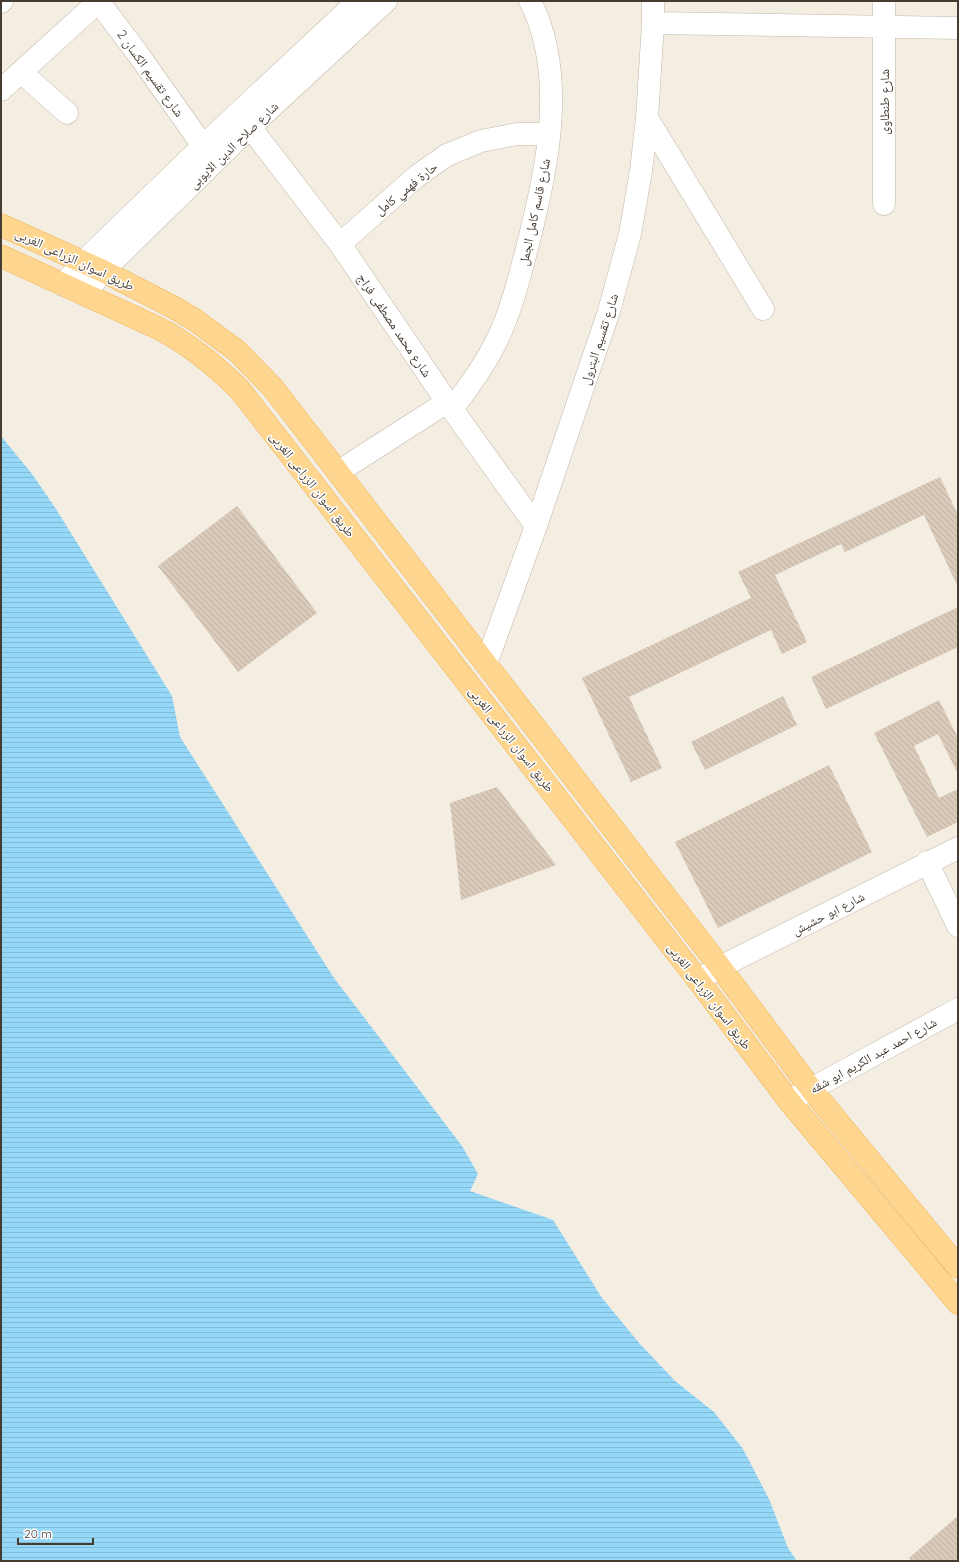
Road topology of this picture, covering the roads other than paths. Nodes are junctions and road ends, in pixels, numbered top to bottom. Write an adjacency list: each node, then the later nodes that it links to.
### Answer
1 (98, 1): 10 (street); 16 (street, شارع تقسيم الكسان 2)
2 (386, 1): 14 (street, شارع صلاح الدين الايوبى)
3 (530, 1): 15 (street, شارع قاسم كامل الجمل)
4 (653, 1): 7 (street, شارع تقسيم البترول)
5 (884, 1): 8 (street, شارع طنطاوى)
6 (348, 4): 16 (street, شارع صلاح الدين الايوبى)
7 (653, 23): 8 (street); 13 (street, شارع تقسيم البترول)
8 (884, 27): 9 (street); 17 (street, شارع طنطاوى)
9 (958, 28)
10 (21, 72): 11 (street); 12 (street)
11 (1, 90)
12 (67, 114)
13 (647, 118): 25 (street); 28 (street, شارع تقسيم البترول)
14 (250, 127): 19 (street, شارع محمد مصطفى فراج); 22 (street, شارع صلاح الدين الايوبى)
15 (549, 134): 19 (street, حارة فهمي كامل); 26 (street, شارع قاسم كامل الجمل)
16 (203, 146): 21 (street, شارع صلاح الدين الايوبى)
17 (884, 204)
18 (1, 225): 21 (main road, طريق اسوان الزراعى الغربى)
19 (340, 244): 26 (street, شارع محمد مصطفى فراج)
20 (1, 256): 23 (main road, طريق اسوان الزراعى الغربى)
21 (83, 262): 22 (main road, طريق اسوان الزراعى الغربى); 23 (street, شارع صلاح الدين الايوبى)
22 (103, 271): 24 (street, شارع صلاح الدين الايوبى); 27 (main road, طريق اسوان الزراعى الغربى)
23 (63, 285): 24 (main road, طريق اسوان الزراعى الغربى)
24 (84, 294): 34 (main road, طريق اسوان الزراعى الغربى)
25 (763, 309)
26 (450, 406): 27 (street); 28 (street, شارع محمد مصطفى فراج)
27 (338, 472): 29 (main road, طريق اسوان الزراعى الغربى)
28 (536, 526): 29 (street, شارع تقسيم البترول)
29 (486, 664): 33 (main road, طريق اسوان الزراعى الغربى)
30 (958, 848): 31 (street, شارع ابو حشيش)
31 (927, 862): 32 (street); 33 (street, شارع ابو حشيش)
32 (958, 926)
33 (720, 967): 34 (street, شارع ابو حشيش); 36 (main road, طريق اسوان الزراعى الغربى)
34 (698, 980): 37 (main road, طريق اسوان الزراعى الغربى)
35 (958, 1009): 36 (street, شارع احمد عبد الكريم ابو شقه)
36 (812, 1089): 37 (street, شارع احمد عبد الكريم ابو شقه); 38 (main road, طريق اسوان الزراعى الغربى)
37 (789, 1101): 39 (main road, طريق اسوان الزراعى الغربى)
38 (958, 1267)
39 (958, 1303)

